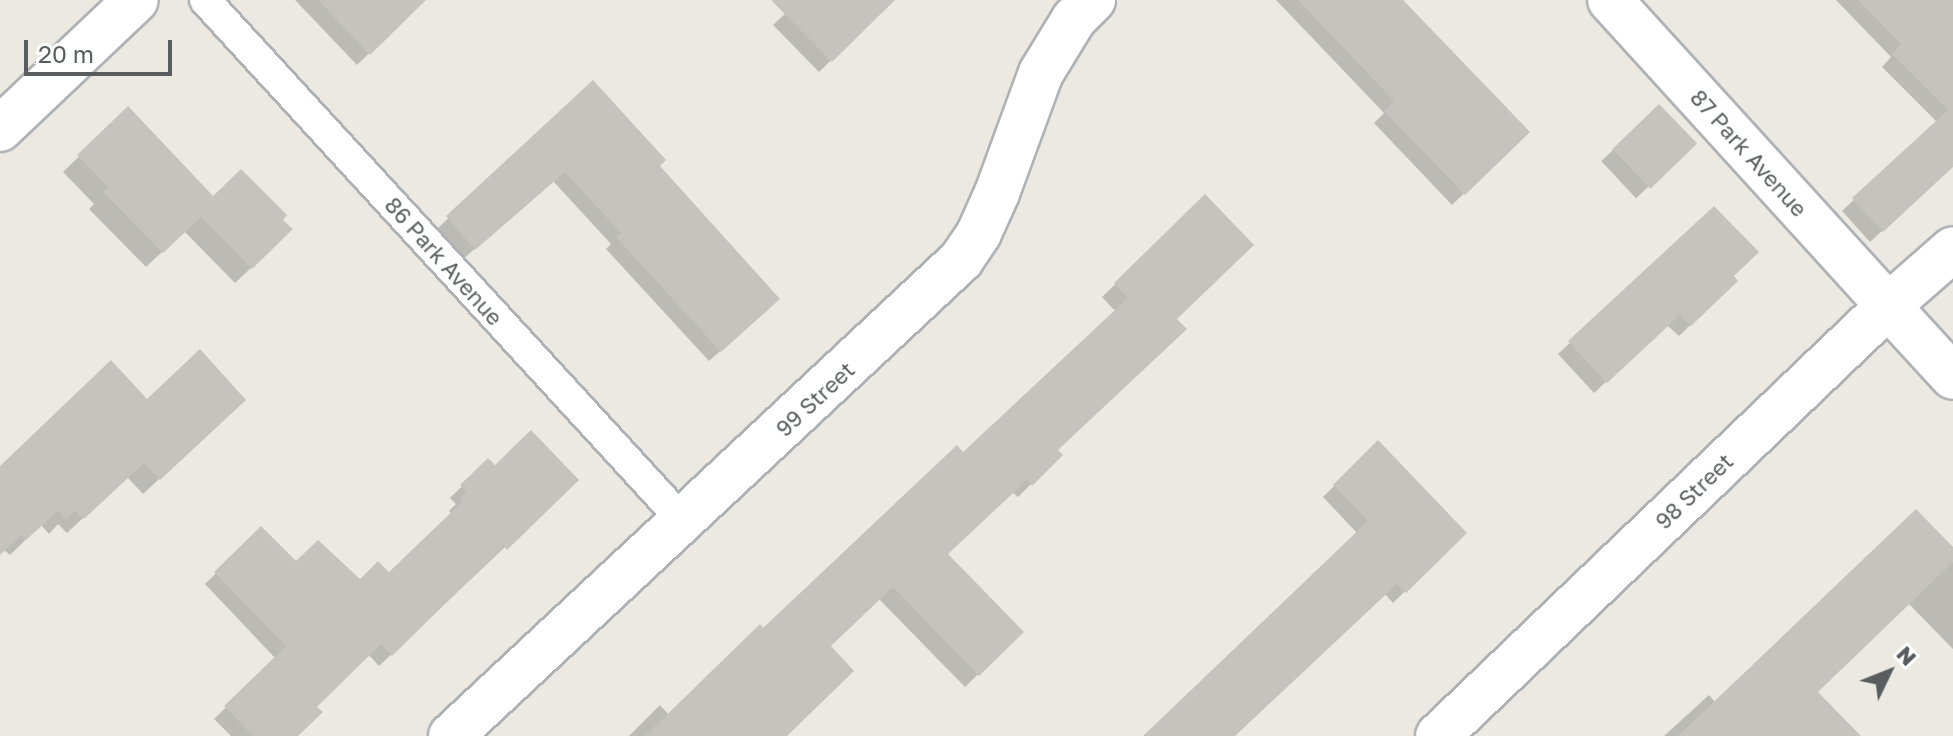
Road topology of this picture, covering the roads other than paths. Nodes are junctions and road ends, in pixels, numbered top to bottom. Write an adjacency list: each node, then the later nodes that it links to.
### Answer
1 (136, 0): 5 (street)
2 (205, 0): 9 (lane, 86 Park Avenue)
3 (1093, 0): 9 (street, 99 Street)
4 (1610, 0): 7 (street, 87 Park Avenue)
5 (0, 129)
6 (1953, 249): 7 (street, 98 Street)
7 (1888, 306): 8 (street, 87 Park Avenue); 11 (street, 98 Street)
8 (1953, 377)
9 (683, 521): 10 (street, 99 Street)
10 (451, 736)
11 (1438, 736)

